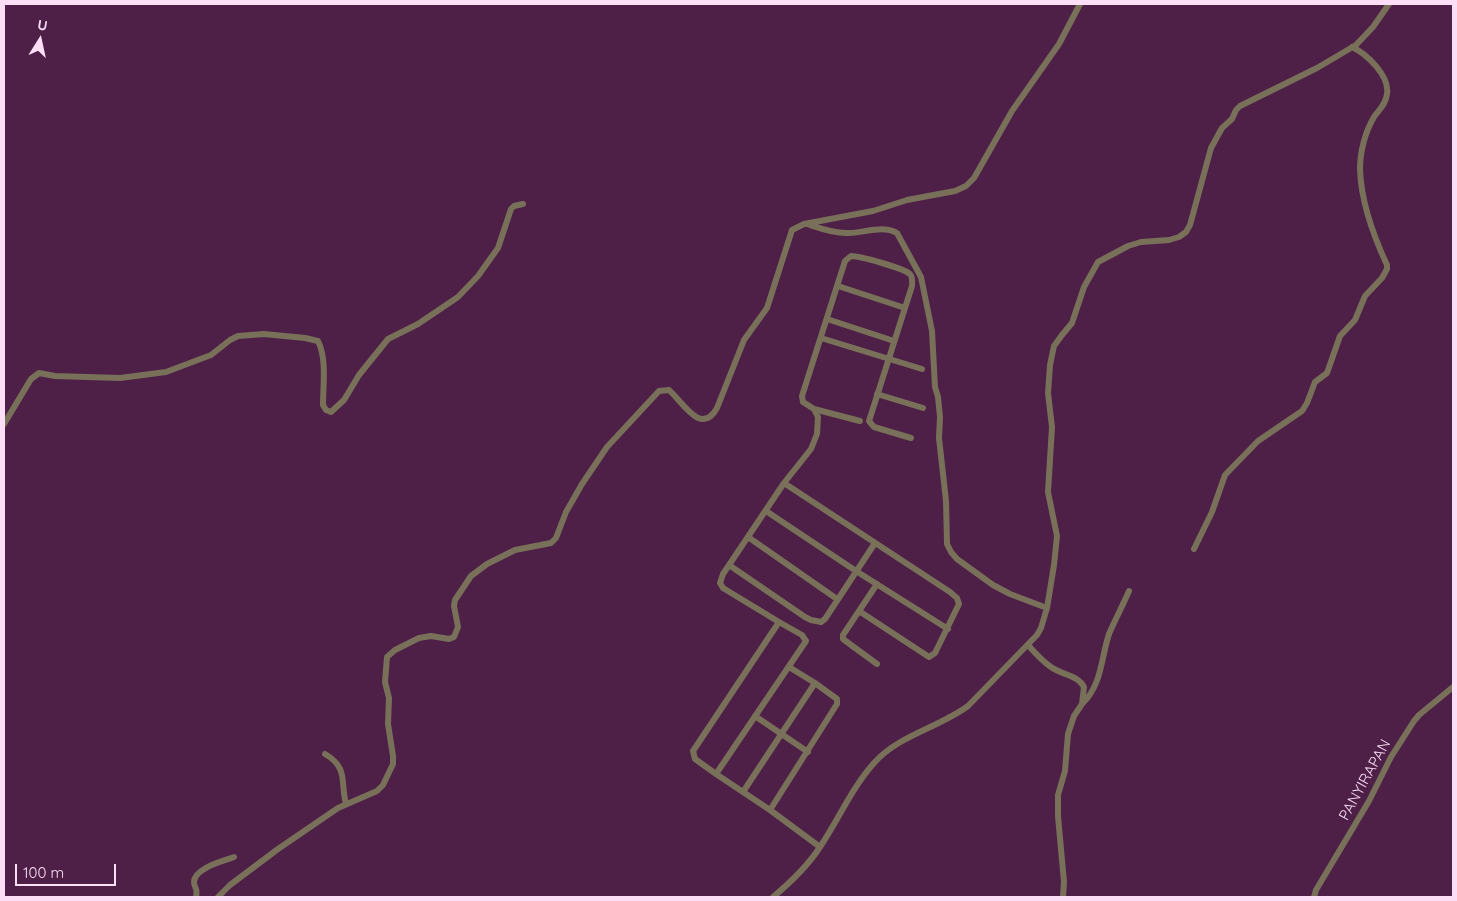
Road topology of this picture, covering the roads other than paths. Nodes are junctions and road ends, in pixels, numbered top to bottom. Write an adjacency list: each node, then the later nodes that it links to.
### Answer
1 (1080, 4): 5 (street)
2 (1388, 4): 3 (street)
3 (1352, 47): 23 (street); 29 (street)
4 (523, 204): 17 (street)
5 (807, 224): 29 (street); 45 (street)
6 (838, 286): 7 (street); 7 (street); 8 (street)
7 (905, 308): 10 (street)
8 (827, 319): 9 (street); 10 (street)
9 (821, 338): 11 (street); 15 (street)
10 (894, 341): 11 (street)
11 (888, 359): 12 (street); 13 (street)
12 (922, 369)
13 (877, 394): 14 (street); 18 (street)
14 (923, 408)
15 (814, 409): 16 (street); 19 (street)
16 (860, 421)
17 (4, 424)
18 (911, 438)
19 (784, 482): 20 (street); 22 (street)
20 (766, 511): 21 (street); 25 (street)
21 (748, 537): 24 (street); 28 (street)
22 (875, 543): 25 (street); 32 (street)
23 (1194, 548)
24 (730, 565): 28 (street); 31 (street)
25 (856, 572): 26 (street); 28 (street)
26 (876, 584): 30 (street); 32 (street)
27 (1130, 591): 38 (street)
28 (837, 600)
29 (1047, 608): 33 (street)
30 (859, 611): 32 (street); 34 (street)
31 (780, 622): 35 (street); 43 (street)
32 (948, 629)
33 (1028, 645): 38 (street); 47 (street)
34 (877, 664)
35 (789, 667): 36 (street); 39 (street)
36 (815, 683): 40 (street); 41 (street)
37 (1453, 687): 53 (street, PANYIRAPAN)
38 (1082, 704): 52 (street)
39 (755, 716): 40 (street); 43 (street)
40 (782, 734): 41 (street); 44 (street)
41 (808, 752): 46 (street)
42 (325, 754): 45 (street)
43 (716, 774): 44 (street)
44 (743, 792): 46 (street)
45 (346, 804): 50 (street)
46 (770, 810): 47 (street)
47 (820, 847): 51 (street)
48 (234, 857): 49 (street)
49 (196, 897)
50 (218, 897)
51 (773, 897)
52 (1063, 897)
53 (1314, 897)

